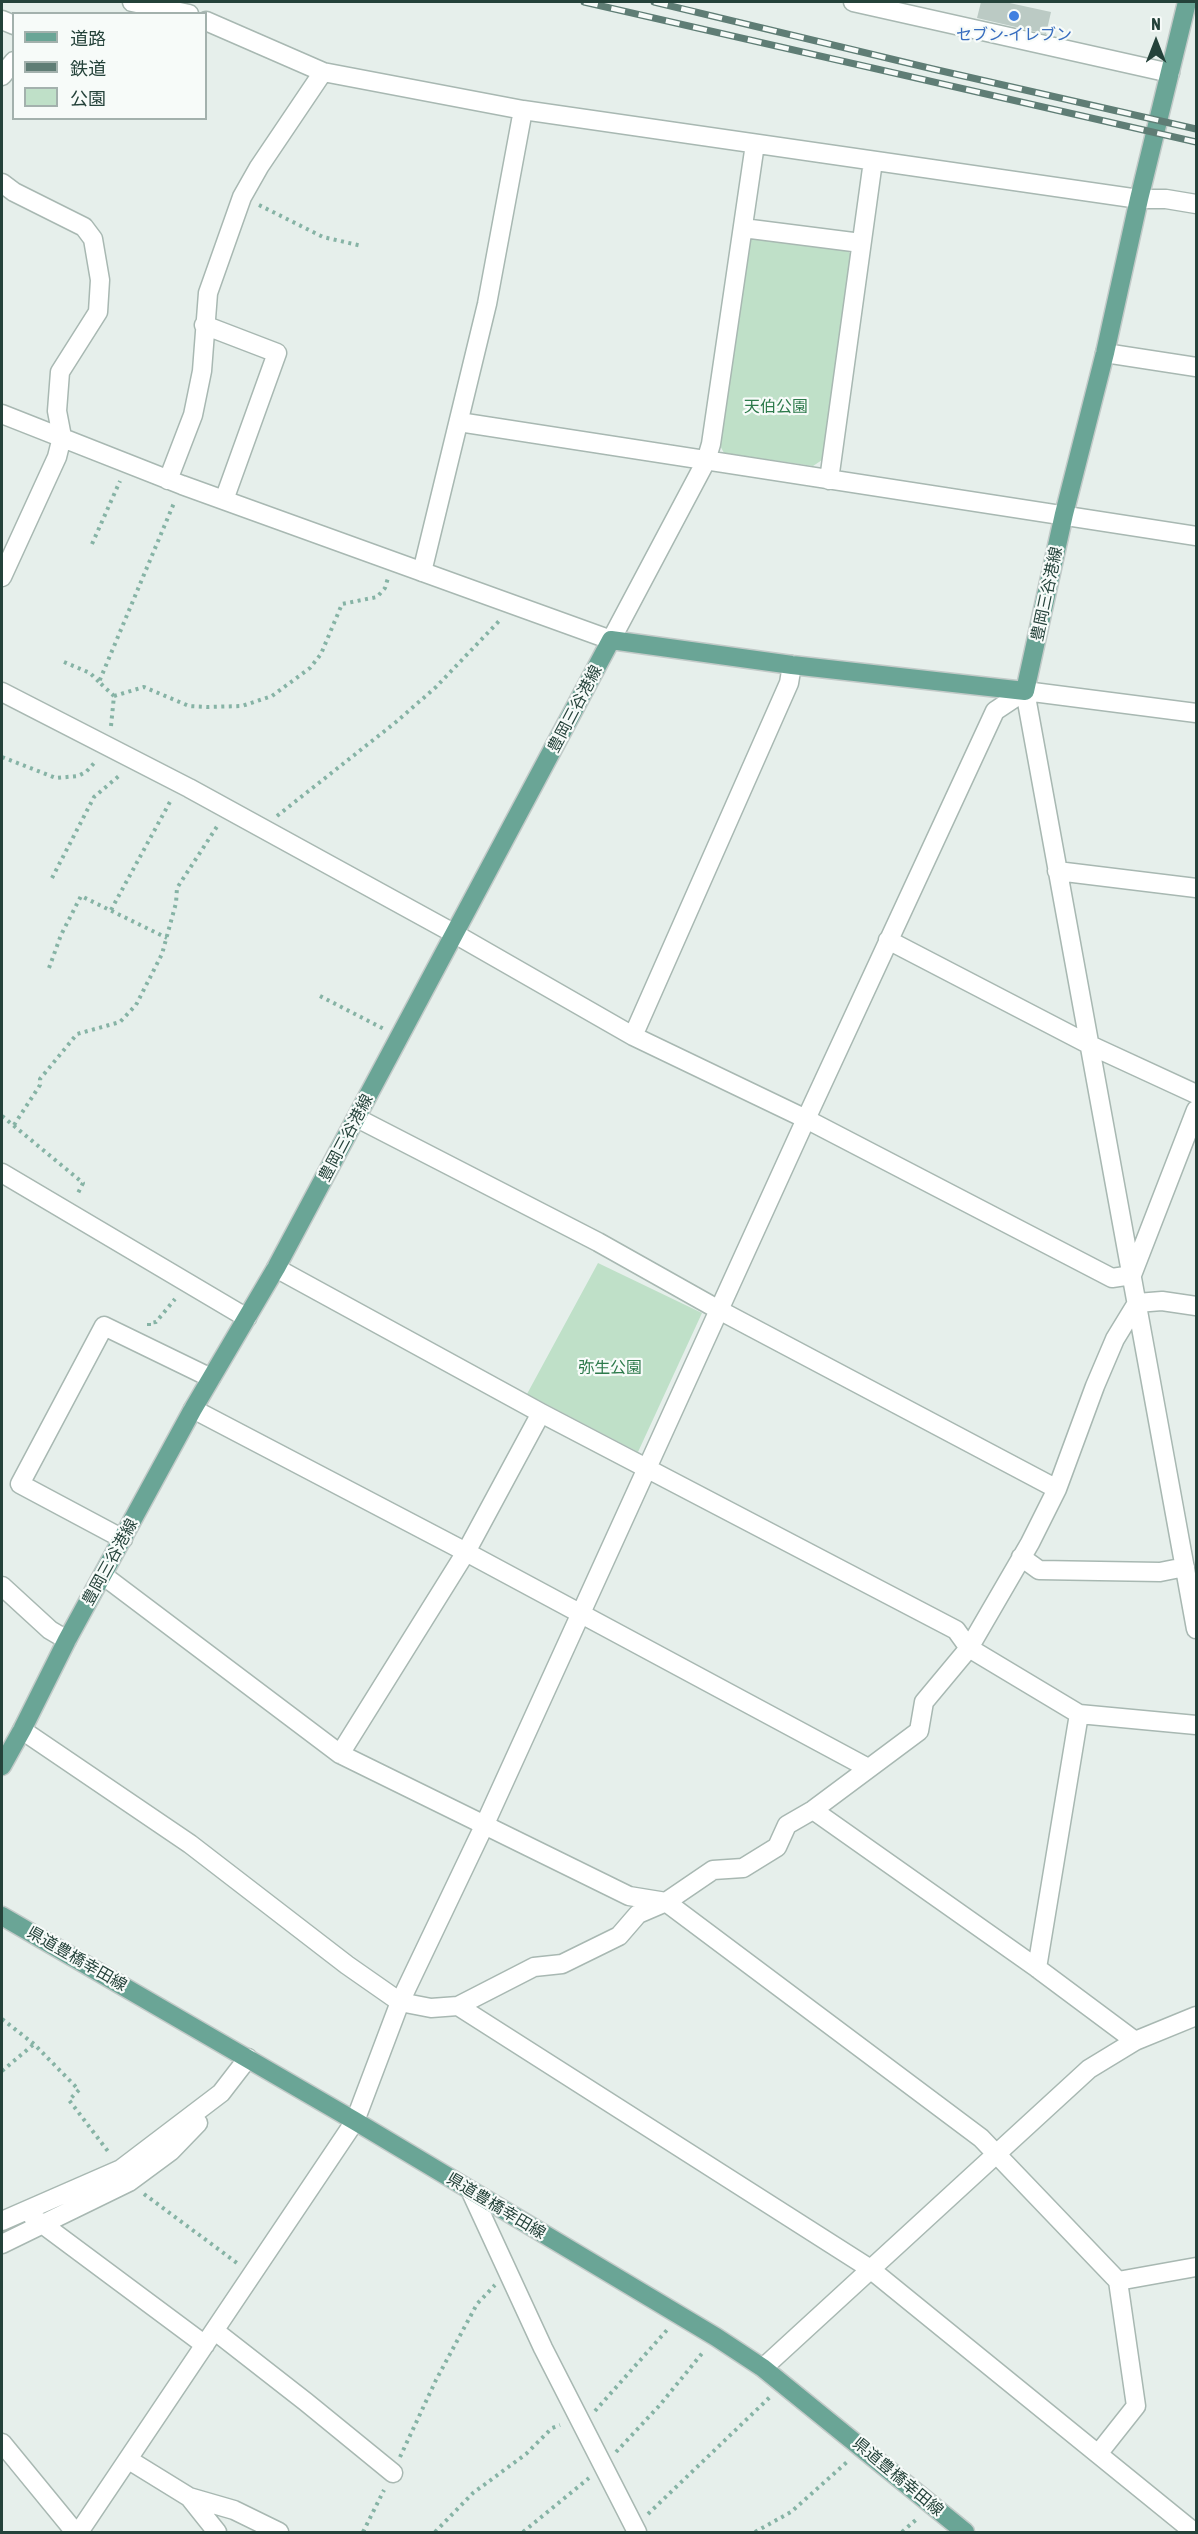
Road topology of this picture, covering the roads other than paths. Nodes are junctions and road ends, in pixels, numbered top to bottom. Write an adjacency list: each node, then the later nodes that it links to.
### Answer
1 (132, 2): 4 (street)
2 (853, 2): 8 (street)
3 (1187, 2): 8 (main road, 豊岡三谷港線)
4 (186, 9)
5 (207, 21): 7 (street)
6 (12, 64): 9 (street)
7 (323, 72): 10 (street); 18 (street)
8 (1170, 73): 14 (main road, 豊岡三谷港線)
9 (2, 76)
10 (524, 110): 11 (street); 22 (street)
11 (755, 144): 12 (street); 16 (street)
12 (873, 160): 14 (street); 17 (street)
13 (2, 183): 23 (street)
14 (1139, 199): 15 (street); 19 (main road, 豊岡三谷港線)
15 (1197, 204)
16 (743, 228): 17 (street); 24 (street)
17 (861, 243): 25 (street)
18 (204, 326): 26 (street); 27 (street)
19 (1105, 353): 20 (street); 28 (main road, 豊岡三谷港線)
20 (1197, 367)
21 (2, 414): 23 (street)
22 (459, 422): 24 (street); 30 (street)
23 (62, 437): 26 (street); 31 (street)
24 (705, 461): 25 (street); 32 (street)
25 (829, 480): 28 (street)
26 (175, 482): 27 (street)
27 (224, 500): 30 (street)
28 (1064, 514): 29 (street); 34 (main road, 豊岡三谷港線)
29 (1197, 536)
30 (422, 572): 32 (street)
31 (2, 577)
32 (611, 640): 33 (main road); 39 (main road, 豊岡三谷港線)
33 (792, 665): 34 (main road); 41 (street)
34 (1025, 691): 36 (street); 37 (street); 40 (street)
35 (2, 692): 39 (street)
36 (1197, 713)
37 (1057, 871): 38 (street); 42 (street)
38 (1197, 888)
39 (455, 934): 41 (street); 45 (main road, 豊岡三谷港線)
40 (888, 940): 42 (street); 46 (street)
41 (633, 1036): 46 (street)
42 (1092, 1047): 43 (street); 49 (street)
43 (1197, 1094)
44 (1197, 1110): 49 (street)
45 (357, 1118): 48 (main road, 豊岡三谷港線); 52 (street)
46 (806, 1119): 49 (street); 52 (street)
47 (4, 1180): 53 (street)
48 (276, 1268): 53 (main road, 豊岡三谷港線); 56 (street)
49 (1131, 1275): 50 (street)
50 (1137, 1304): 51 (street); 58 (street); 62 (street)
51 (1197, 1306)
52 (719, 1311): 57 (street); 58 (street)
53 (247, 1318): 54 (main road, 豊岡三谷港線)
54 (212, 1378): 55 (main road, 豊岡三谷港線); 59 (street)
55 (193, 1409): 59 (main road, 豊岡三谷港線); 60 (street)
56 (541, 1413): 57 (street); 60 (street)
57 (647, 1468): 65 (street); 68 (street)
58 (1057, 1489): 61 (street)
59 (123, 1539): 63 (main road, 豊岡三谷港線)
60 (466, 1552): 65 (street); 72 (street)
61 (1022, 1557): 62 (street); 68 (street)
62 (1185, 1567): 66 (street)
63 (104, 1576): 67 (main road, 豊岡三谷港線); 72 (street)
64 (2, 1586): 67 (street)
65 (580, 1614): 74 (street); 76 (street)
66 (1197, 1629)
67 (67, 1640): 71 (main road, 豊岡三谷港線)
68 (969, 1648): 69 (street); 74 (street)
69 (1079, 1714): 70 (street); 79 (street)
70 (1197, 1725)
71 (22, 1730): 73 (main road, 豊岡三谷港線); 80 (street)
72 (340, 1754): 76 (street)
73 (2, 1766)
74 (868, 1768): 75 (street)
75 (813, 1810): 77 (street); 79 (street)
76 (484, 1826): 77 (street); 80 (street)
77 (666, 1902): 81 (street); 87 (street)
78 (2, 1916): 84 (main road, 県道豊橋幸田線)
79 (1037, 1968): 83 (street)
80 (400, 2002): 81 (street); 86 (street)
81 (458, 2006): 94 (street)
82 (1197, 2016): 83 (street)
83 (1135, 2041): 87 (street)
84 (248, 2058): 85 (street); 86 (main road, 県道豊橋幸田線)
85 (221, 2093): 89 (street); 91 (street)
86 (356, 2121): 88 (main road, 県道豊橋幸田線); 96 (street)
87 (996, 2154): 94 (street); 95 (street)
88 (471, 2192): 97 (main road, 県道豊橋幸田線); 103 (street)
89 (26, 2211): 90 (street); 91 (street)
90 (2, 2221)
91 (42, 2224): 92 (street); 96 (street)
92 (2, 2244)
93 (1197, 2267): 95 (street)
94 (869, 2268): 97 (street); 99 (street)
95 (1118, 2281): 99 (street)
96 (210, 2338): 100 (street); 101 (street)
97 (763, 2368): 107 (main road, 県道豊橋幸田線)
98 (2, 2443): 104 (street)
99 (1098, 2454): 108 (street)
100 (129, 2460): 102 (street); 104 (street)
101 (393, 2473)
102 (189, 2497): 105 (street); 106 (street)
103 (636, 2530)
104 (77, 2532)
105 (217, 2532)
106 (279, 2532)
107 (965, 2532)
108 (1194, 2532)

